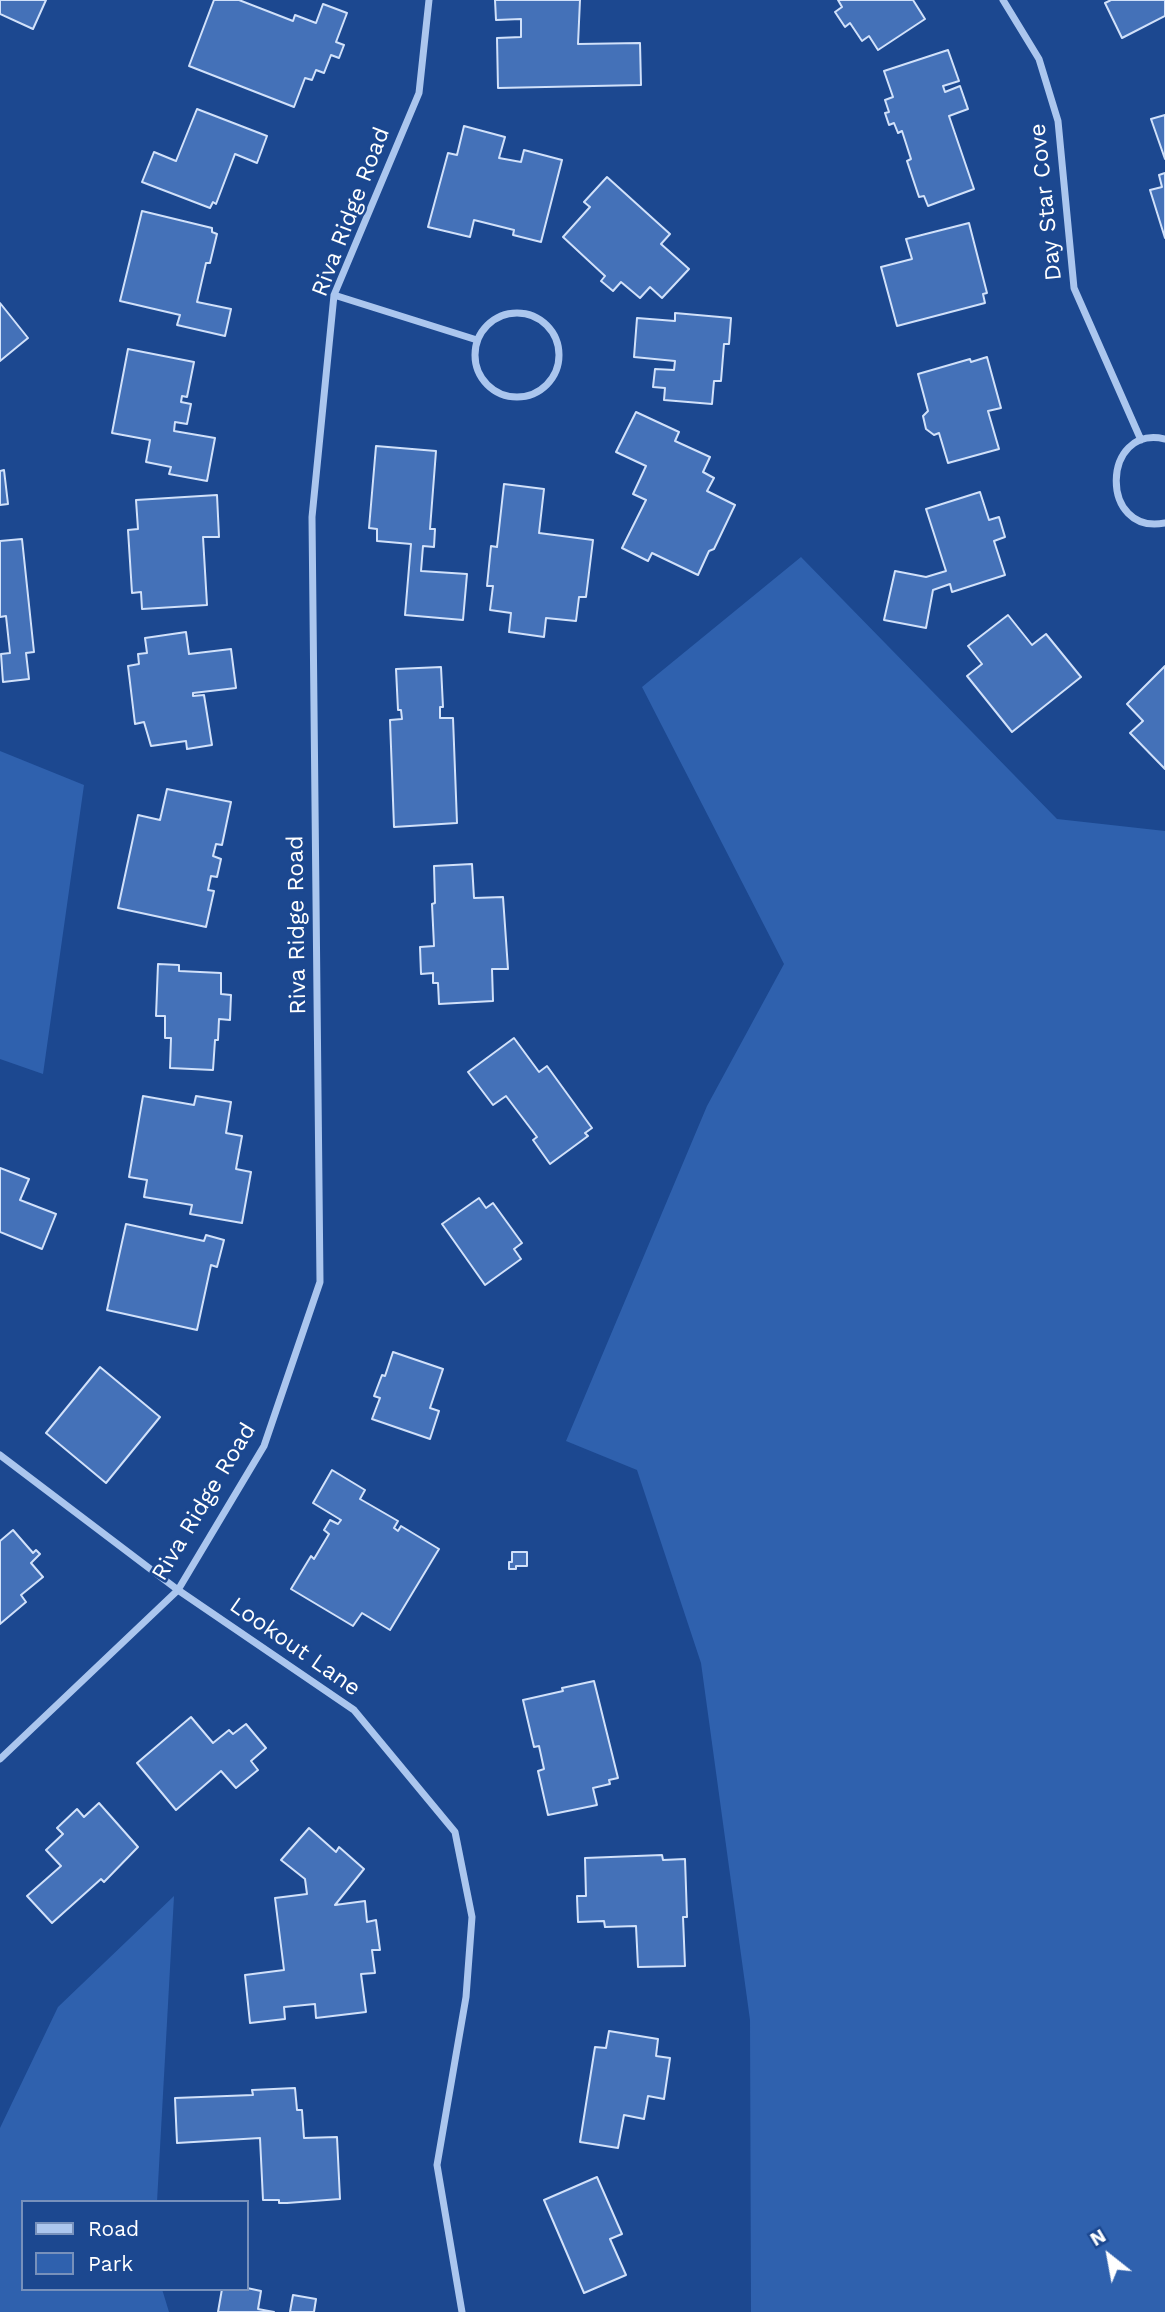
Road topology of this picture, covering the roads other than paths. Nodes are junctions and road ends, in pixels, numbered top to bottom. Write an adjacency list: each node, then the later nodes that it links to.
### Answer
1 (429, 0): 3 (street, Riva Ridge Road)
2 (1003, 0): 6 (street, Day Star Cove)
3 (334, 296): 4 (street); 9 (street, Riva Ridge Road)
4 (477, 340): 4 (street)
5 (1165, 439): 6 (street)
6 (1141, 440): 7 (street)
7 (1165, 523)
8 (0, 1455): 9 (street, Lookout Lane)
9 (178, 1590): 10 (street, Riva Ridge Road); 11 (street, Lookout Lane)
10 (0, 1759)
11 (462, 2312)

